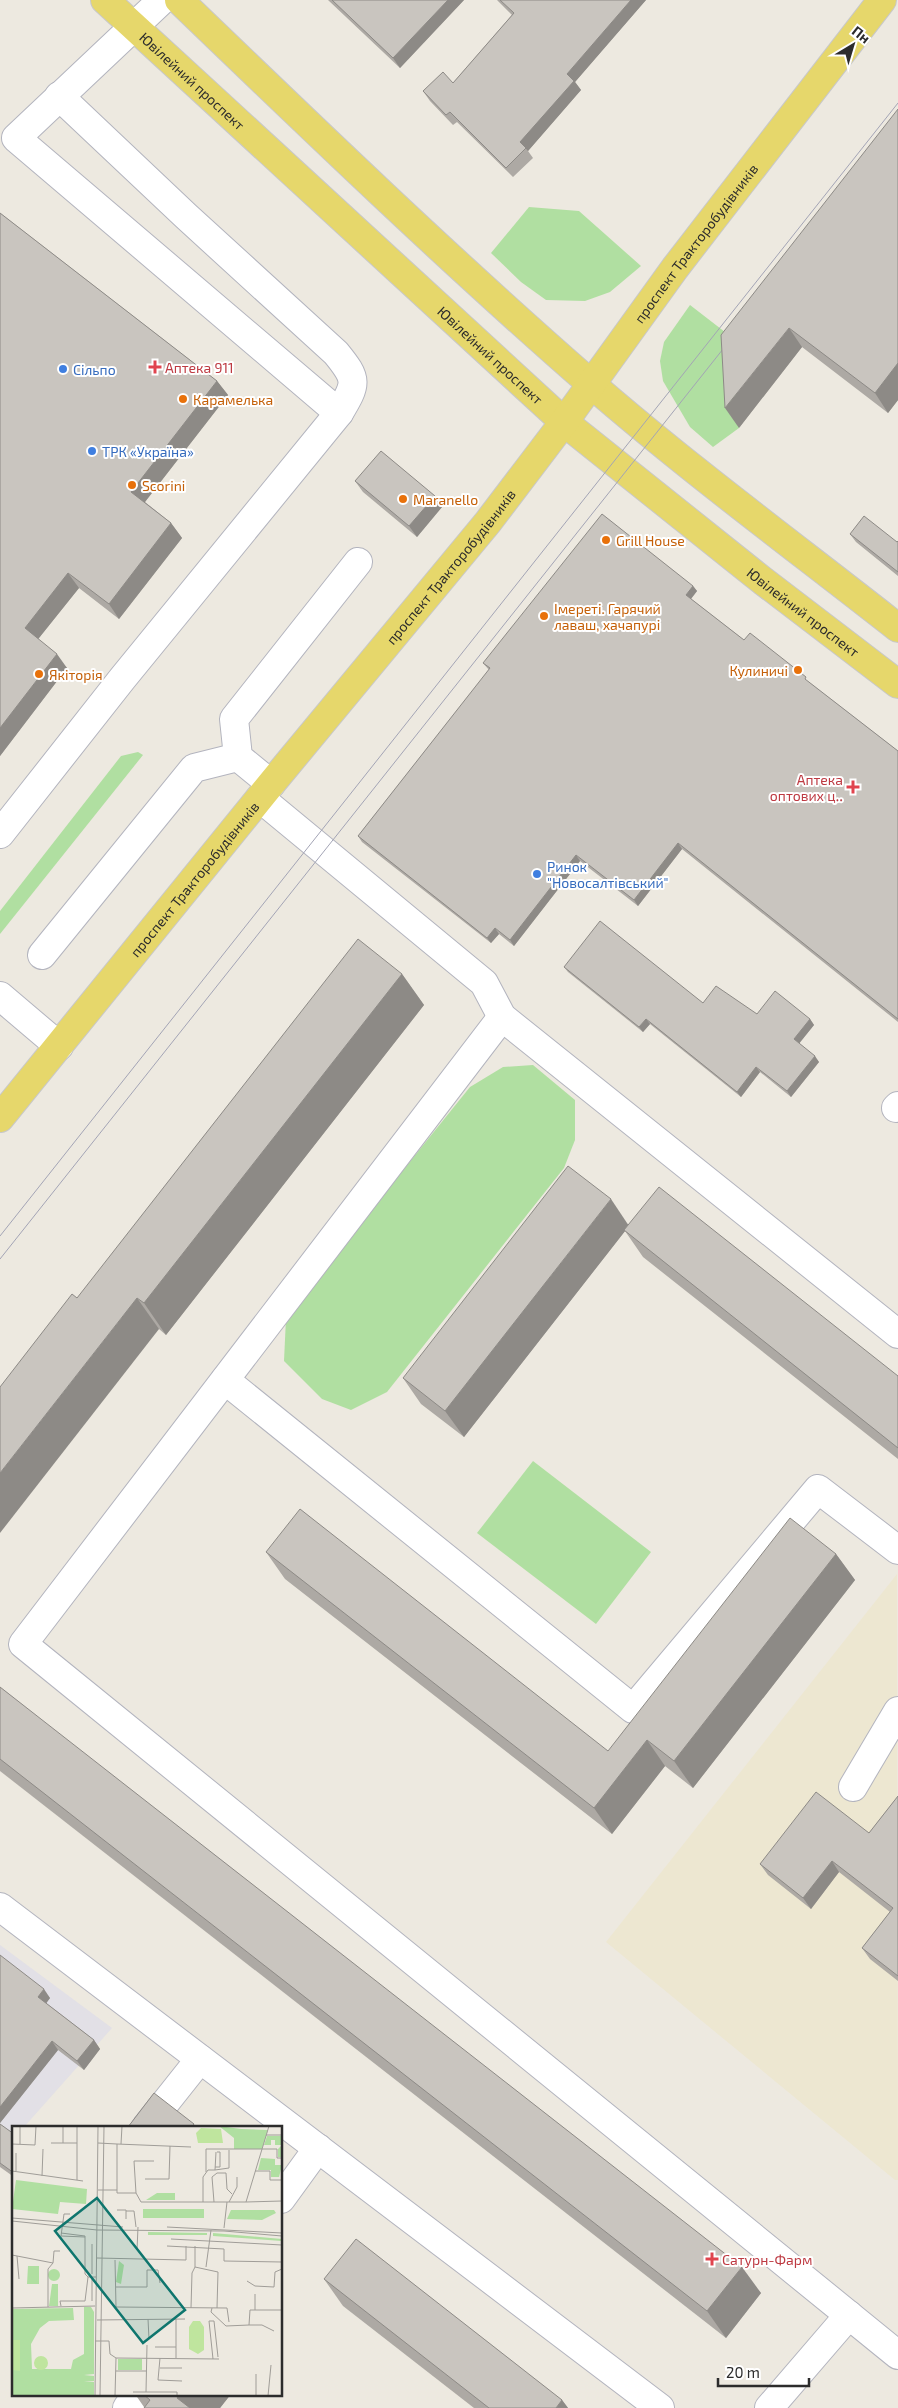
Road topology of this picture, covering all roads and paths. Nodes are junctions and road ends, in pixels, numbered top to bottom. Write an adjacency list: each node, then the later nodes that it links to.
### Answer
1 (105, 0): 5 (main road, Ювілейний проспект)
2 (162, 0): 5 (lane)
3 (179, 0): 7 (main road)
4 (882, 0): 7 (main road, проспект Тракторобудівників)
5 (132, 27): 6 (lane); 9 (main road, Ювілейний проспект)
6 (59, 96): 8 (lane); 8 (lane)
7 (592, 385): 9 (main road, проспект Тракторобудівників); 11 (main road)
8 (339, 413): 15 (lane)
9 (564, 422): 12 (main road, Ювілейний проспект); 14 (main road, проспект Тракторобудівників)
10 (358, 562): 13 (lane)
11 (898, 628)
12 (898, 684)
13 (238, 757): 14 (lane); 16 (lane)
14 (265, 791): 18 (lane); 19 (main road, проспект Тракторобудівників)
15 (0, 834)
16 (42, 955)
17 (4, 1009): 19 (lane)
18 (502, 1017): 21 (lane); 22 (lane)
19 (59, 1046): 20 (main road, проспект Тракторобудівників)
20 (0, 1118)
21 (898, 1334)
22 (225, 1380): 23 (lane); 31 (lane)
23 (898, 1550)
24 (898, 1710): 25 (lane)
25 (852, 1788)
26 (0, 1907): 27 (lane)
27 (200, 2058): 28 (lane); 29 (lane)
28 (147, 2126)
29 (318, 2148): 30 (lane); 35 (lane)
30 (282, 2198)
31 (849, 2315): 32 (lane); 36 (lane)
32 (898, 2355)
33 (136, 2396): 34 (lane)
34 (127, 2408)
35 (660, 2408)
36 (769, 2408)

